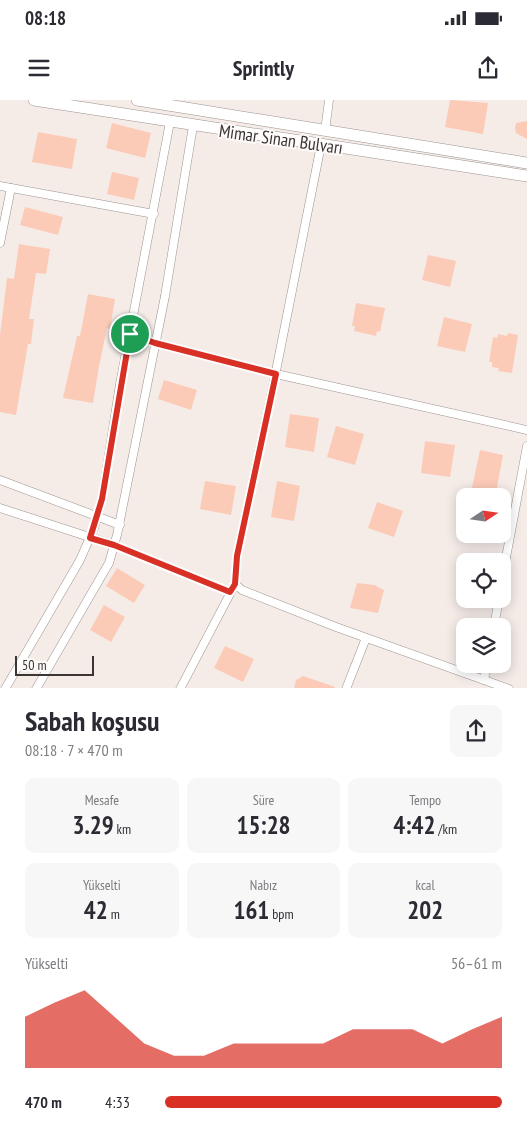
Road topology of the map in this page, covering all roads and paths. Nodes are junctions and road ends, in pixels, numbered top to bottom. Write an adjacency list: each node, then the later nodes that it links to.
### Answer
1 (34, 100): 6 (main road, Mimar Sinan Bulvarı)
2 (137, 100): 4 (main road, Mimar Sinan Bulvarı)
3 (329, 100): 8 (street)
4 (165, 102): 5 (main road, Mimar Sinan Bulvarı)
5 (193, 105): 8 (main road, Mimar Sinan Bulvarı)
6 (170, 122): 7 (main road, Mimar Sinan Bulvarı); 14 (street)
7 (193, 126): 9 (main road, Mimar Sinan Bulvarı); 17 (street)
8 (325, 131): 10 (main road, Mimar Sinan Bulvarı)
9 (320, 145): 11 (main road, Mimar Sinan Bulvarı); 18 (street)
10 (527, 163)
11 (527, 176)
12 (0, 186): 13 (street)
13 (11, 188): 14 (street); 15 (street)
14 (154, 214): 16 (street)
15 (0, 243)
16 (130, 334): 17 (street); 23 (street)
17 (155, 343): 18 (street); 24 (street)
18 (276, 374): 19 (street); 28 (street)
19 (527, 430)
20 (527, 446): 27 (street)
21 (0, 480): 23 (street)
22 (0, 508): 25 (street)
23 (97, 516): 24 (street); 25 (street)
24 (120, 525): 26 (street)
25 (90, 538): 26 (street); 33 (street)
26 (114, 545): 29 (street); 34 (street)
27 (507, 553)
28 (235, 584): 29 (street); 30 (street)
29 (230, 592): 35 (street)
30 (366, 638): 32 (street); 36 (street)
31 (485, 673): 32 (street)
32 (484, 680): 37 (street)
33 (5, 688)
34 (36, 688)
35 (180, 688)
36 (346, 688)
37 (509, 688)

